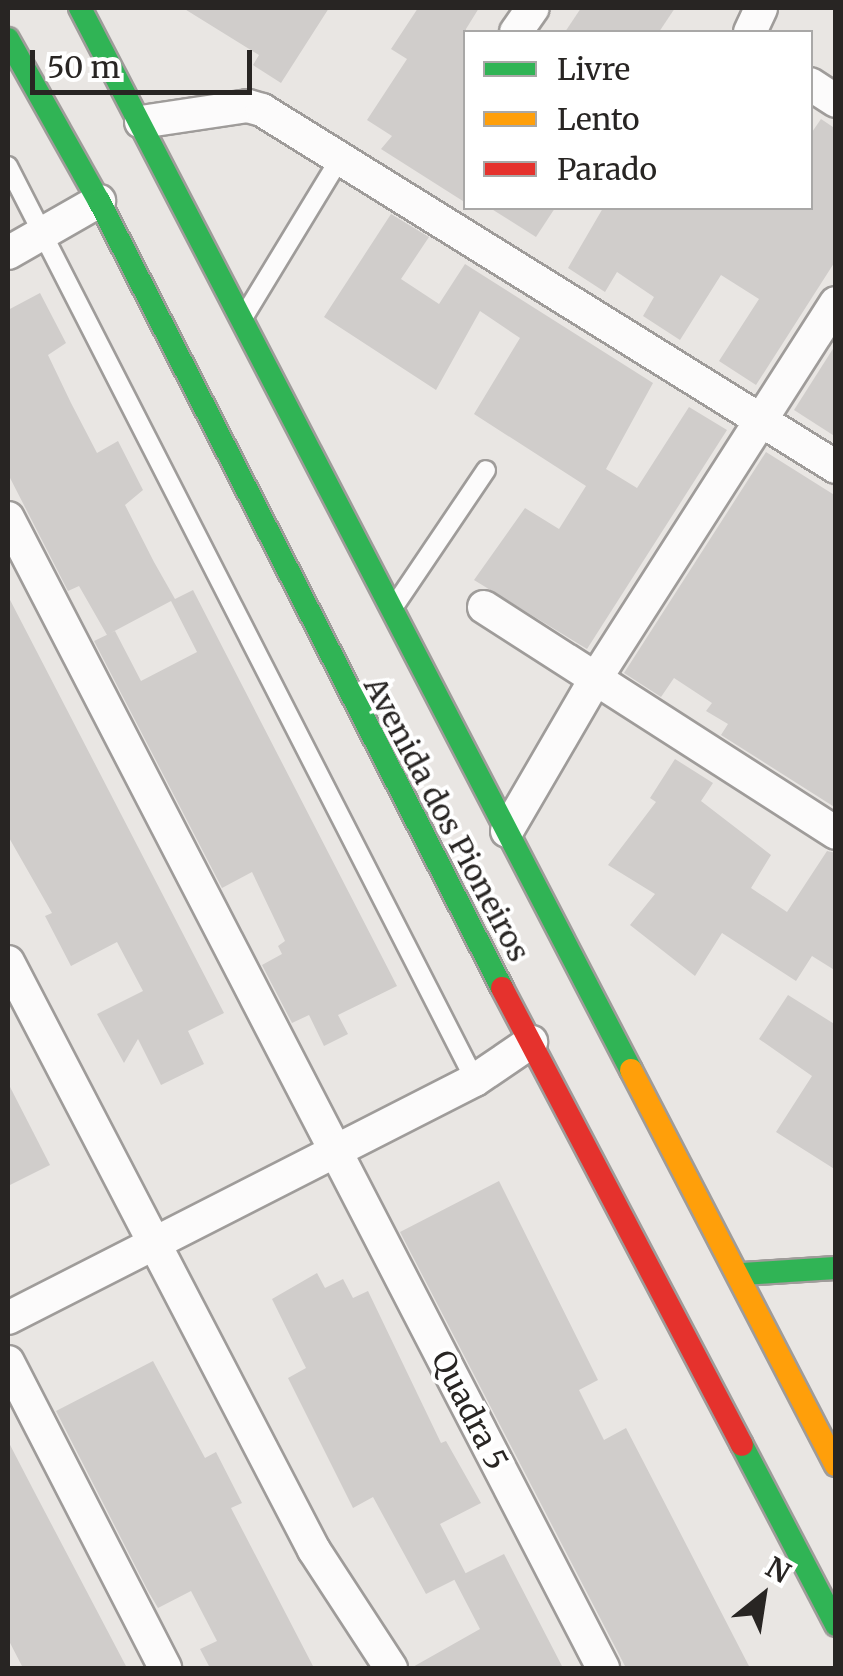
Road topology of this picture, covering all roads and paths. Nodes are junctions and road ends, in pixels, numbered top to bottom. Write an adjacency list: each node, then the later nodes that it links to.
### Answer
1 (80, 8): 7 (main road, Avenida dos Pioneiros)
2 (533, 8): 3 (street)
3 (517, 30)
4 (8, 39): 10 (main road, Avenida dos Pioneiros)
5 (813, 86): 6 (street)
6 (836, 101)
7 (141, 122): 8 (street); 13 (main road, Avenida dos Pioneiros)
8 (342, 155): 16 (lane); 17 (street)
9 (8, 166): 11 (lane)
10 (100, 201): 11 (street); 14 (main road, Avenida dos Pioneiros)
11 (42, 233): 12 (street); 31 (lane)
12 (8, 253)
13 (213, 259): 14 (main road); 16 (main road, Avenida dos Pioneiros)
14 (144, 288): 25 (main road, Avenida dos Pioneiros)
15 (836, 303): 17 (street)
16 (243, 318): 23 (main road, Avenida dos Pioneiros)
17 (760, 420): 18 (street); 26 (street)
18 (836, 467)
19 (486, 470): 23 (lane)
20 (8, 518): 32 (street, Quadra 5)
21 (362, 603): 23 (main road)
22 (484, 607): 26 (street)
23 (393, 608): 27 (main road, Avenida dos Pioneiros)
24 (339, 614): 25 (main road)
25 (331, 662): 30 (main road, Avenida dos Pioneiros)
26 (596, 678): 27 (street); 28 (street)
27 (507, 831): 35 (main road, Avenida dos Pioneiros)
28 (836, 833)
29 (8, 962): 33 (street)
30 (531, 1042): 31 (street); 39 (main road, Avenida dos Pioneiros)
31 (475, 1080): 32 (street)
32 (338, 1151): 33 (street); 42 (street, Quadra 5)
33 (155, 1244): 36 (street); 41 (street)
34 (836, 1268): 35 (main road)
35 (742, 1274): 38 (main road, Avenida dos Pioneiros)
36 (8, 1318)
37 (8, 1362): 40 (street)
38 (836, 1465)
39 (836, 1625)
40 (166, 1668)
41 (391, 1668)
42 (603, 1668)

